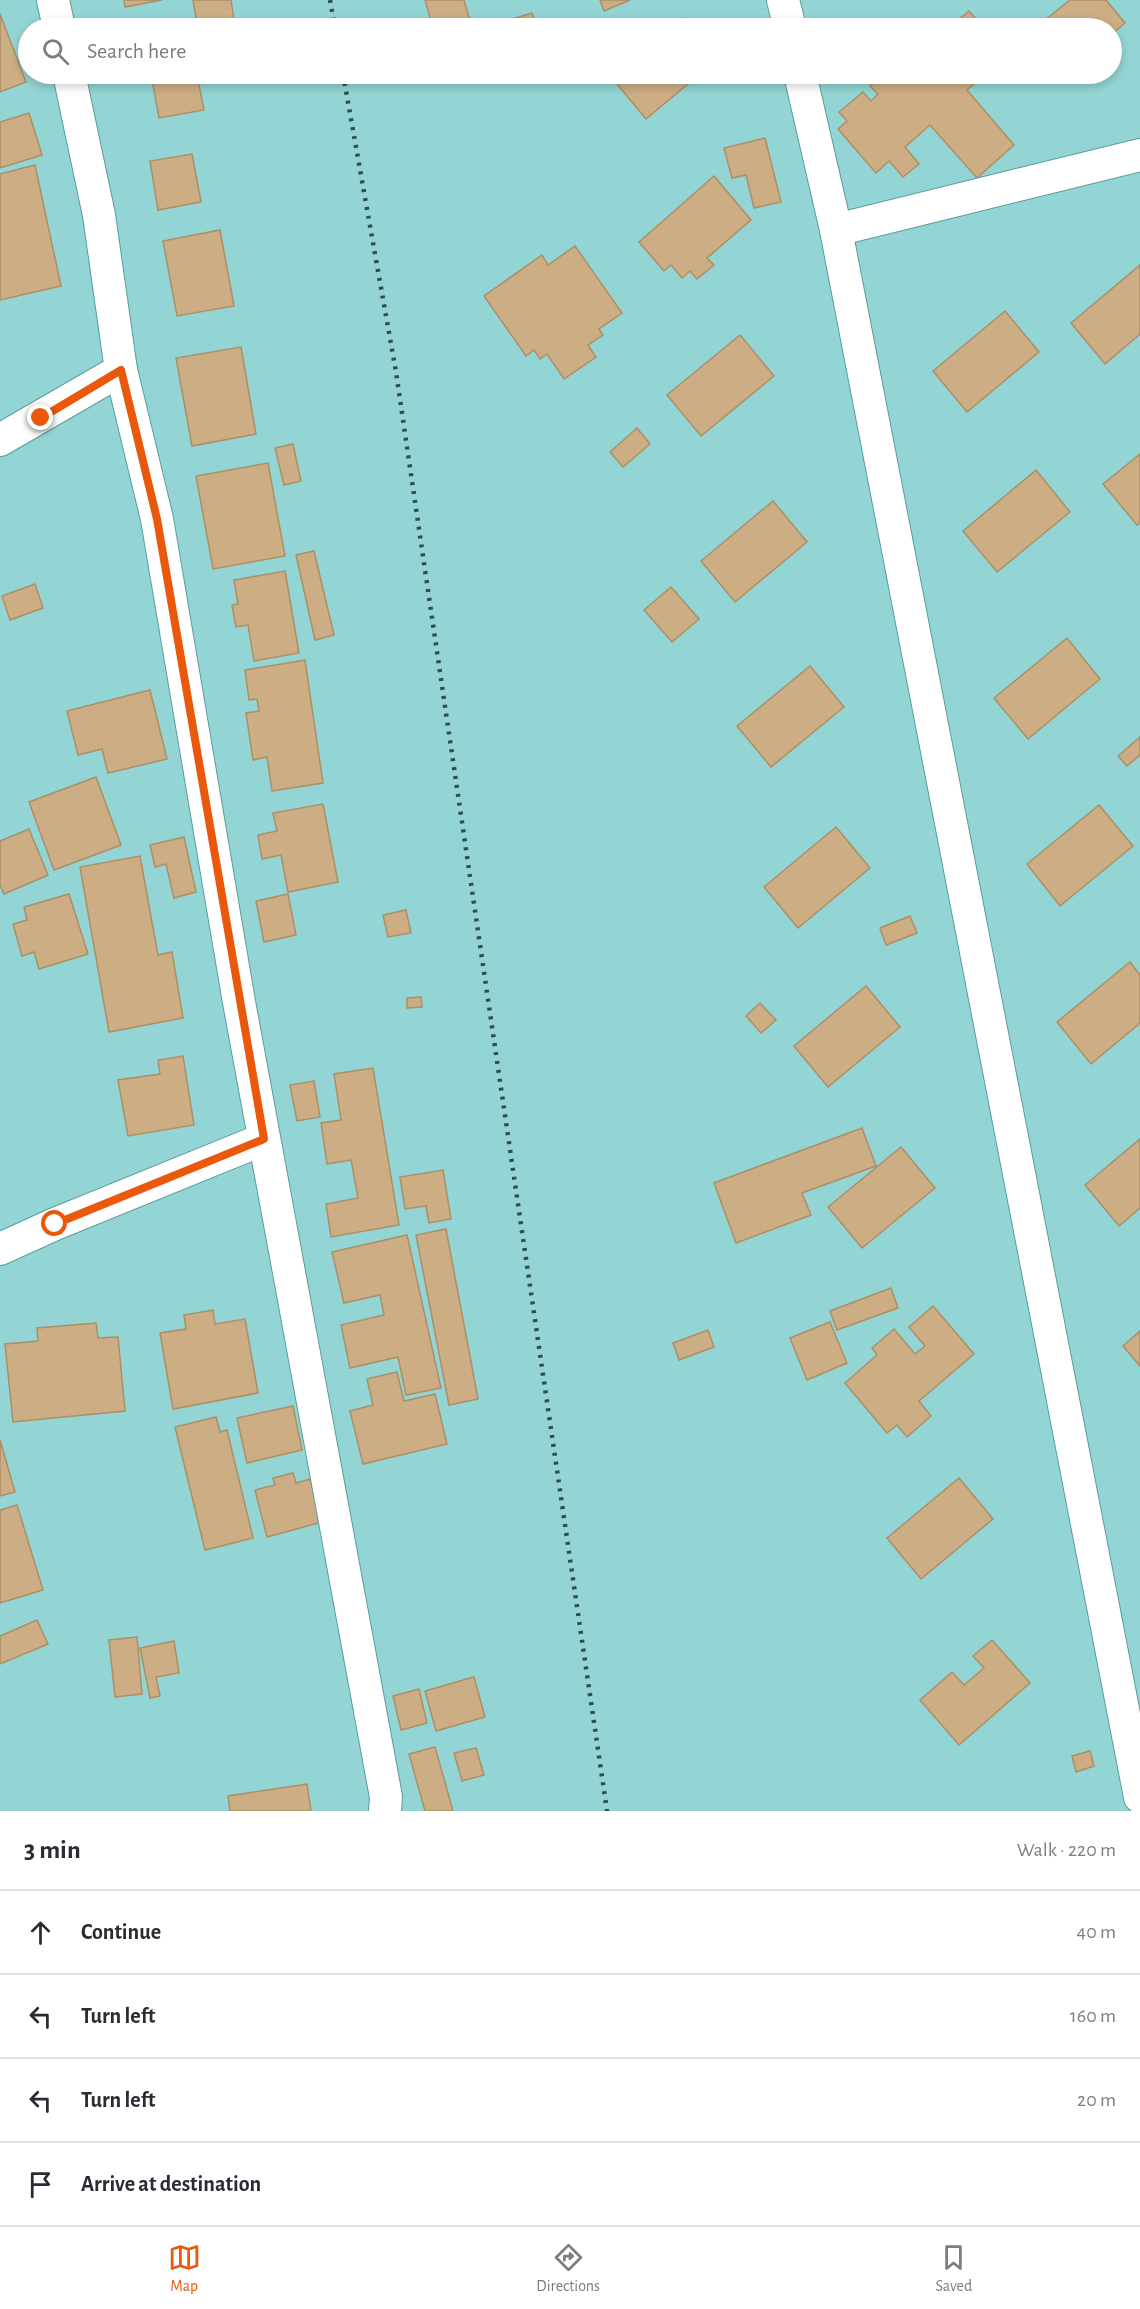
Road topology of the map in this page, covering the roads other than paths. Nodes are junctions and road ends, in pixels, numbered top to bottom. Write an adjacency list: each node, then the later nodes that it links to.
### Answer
1 (53, 0): 3 (street)
2 (783, 0): 4 (street)
3 (57, 18)
4 (788, 18)
5 (71, 84): 9 (street)
6 (802, 84): 8 (street)
7 (1140, 155): 8 (street)
8 (836, 230): 13 (street)
9 (121, 370): 10 (street); 11 (street)
10 (0, 440)
11 (264, 1139): 12 (street); 14 (street)
12 (0, 1249)
13 (1140, 1797)
14 (385, 1811)

